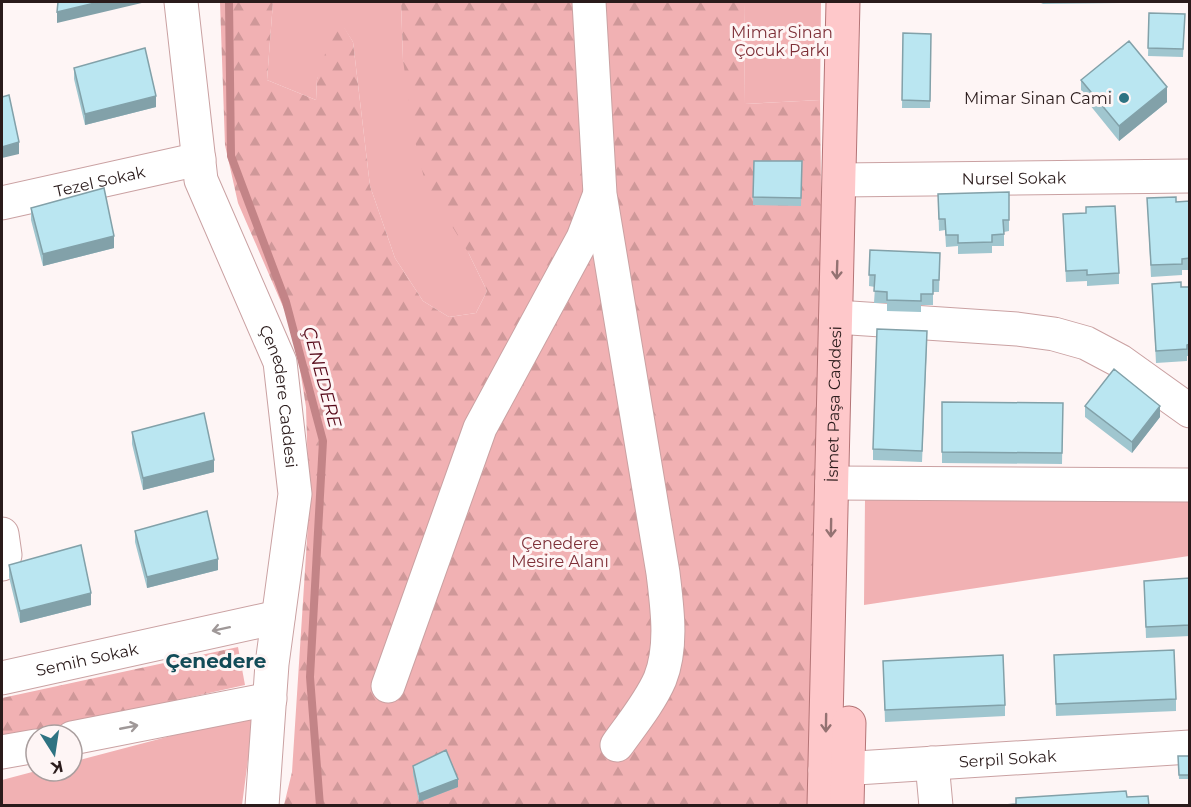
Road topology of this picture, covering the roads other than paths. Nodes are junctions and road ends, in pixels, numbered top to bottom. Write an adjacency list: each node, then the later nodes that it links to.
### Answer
1 (181, 2): 5 (street, Çenedere Caddesi)
2 (589, 2): 8 (street)
3 (843, 2): 7 (main road, İsmet Paşa Caddesi)
4 (864, 2): 7 (main road, İsmet Paşa Caddesi)
5 (199, 159): 9 (street, Tezel Sokak); 16 (street, Çenedere Caddesi)
6 (1190, 176): 7 (street, Nursel Sokak)
7 (850, 180): 10 (main road, İsmet Paşa Caddesi)
8 (600, 194): 18 (street); 21 (street)
9 (2, 203)
10 (846, 318): 11 (street); 12 (main road, İsmet Paşa Caddesi)
11 (1190, 411)
12 (843, 483): 13 (street); 26 (main road, İsmet Paşa Caddesi)
13 (1190, 485)
14 (2, 534): 15 (street)
15 (2, 564)
16 (278, 616): 17 (street, Semih Sokak, one-way to 17); 19 (street, Çenedere Caddesi)
17 (2, 678)
18 (388, 686)
19 (270, 699): 20 (street, one-way to 19); 27 (street, Çenedere Caddesi)
20 (84, 736)
21 (617, 745)
22 (1190, 747): 25 (street, Serpil Sokak)
23 (24, 748): 24 (street)
24 (2, 752)
25 (932, 764): 26 (street, Serpil Sokak); 30 (street)
26 (836, 769): 28 (main road, İsmet Paşa Caddesi); 29 (main road, İsmet Paşa Caddesi)
27 (262, 806)
28 (824, 806)
29 (847, 806)
30 (936, 806)

